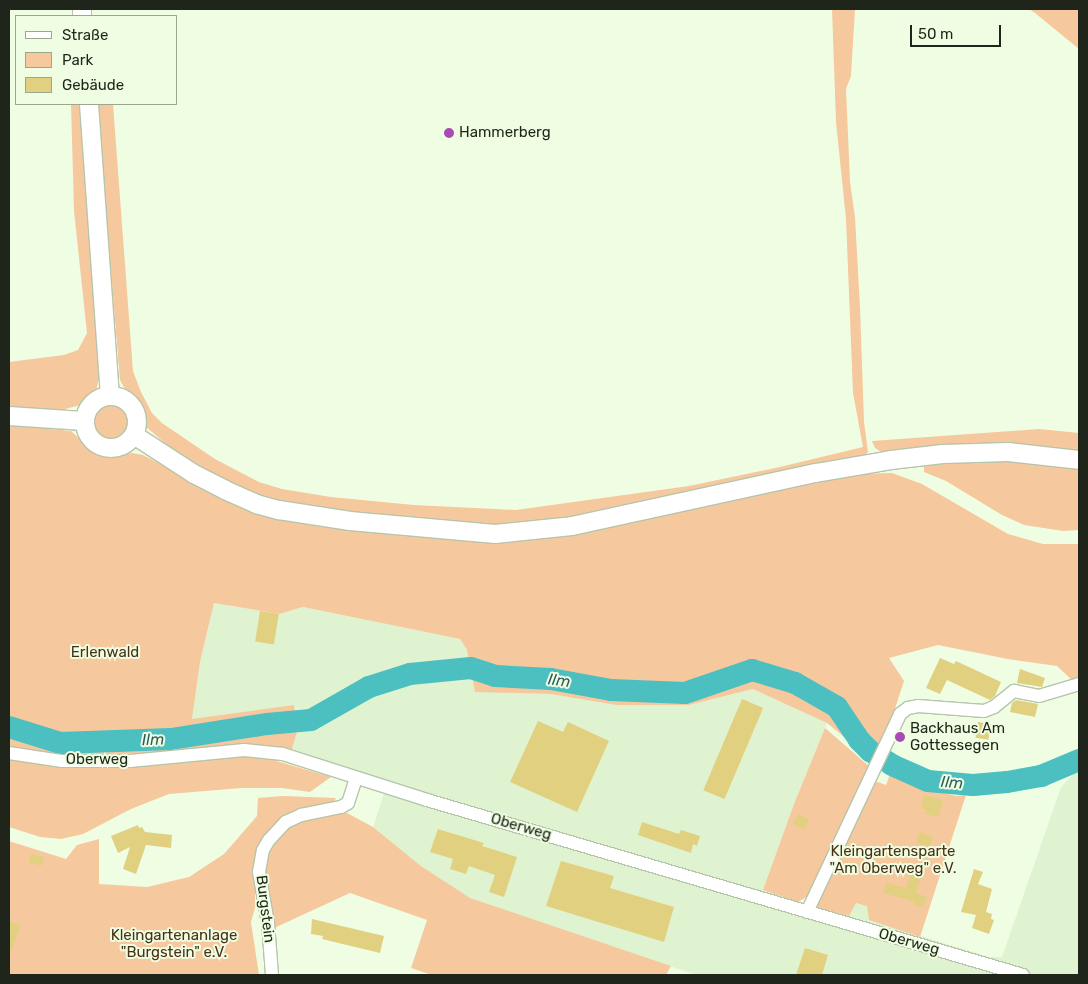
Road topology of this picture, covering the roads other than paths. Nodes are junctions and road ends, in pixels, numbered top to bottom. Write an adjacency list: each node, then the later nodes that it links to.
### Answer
1 (89, 105): 2 (main road)
2 (110, 396): 4 (main road); 5 (main road)
3 (9, 416): 4 (main road)
4 (84, 421): 5 (main road)
5 (134, 435): 6 (main road)
6 (1079, 460)
7 (1079, 684): 10 (street)
8 (9, 753): 9 (street, Oberweg)
9 (356, 779): 10 (street, Oberweg); 11 (street, Burgstein)
10 (808, 912): 12 (street, Oberweg)
11 (272, 975)
12 (1023, 975)

